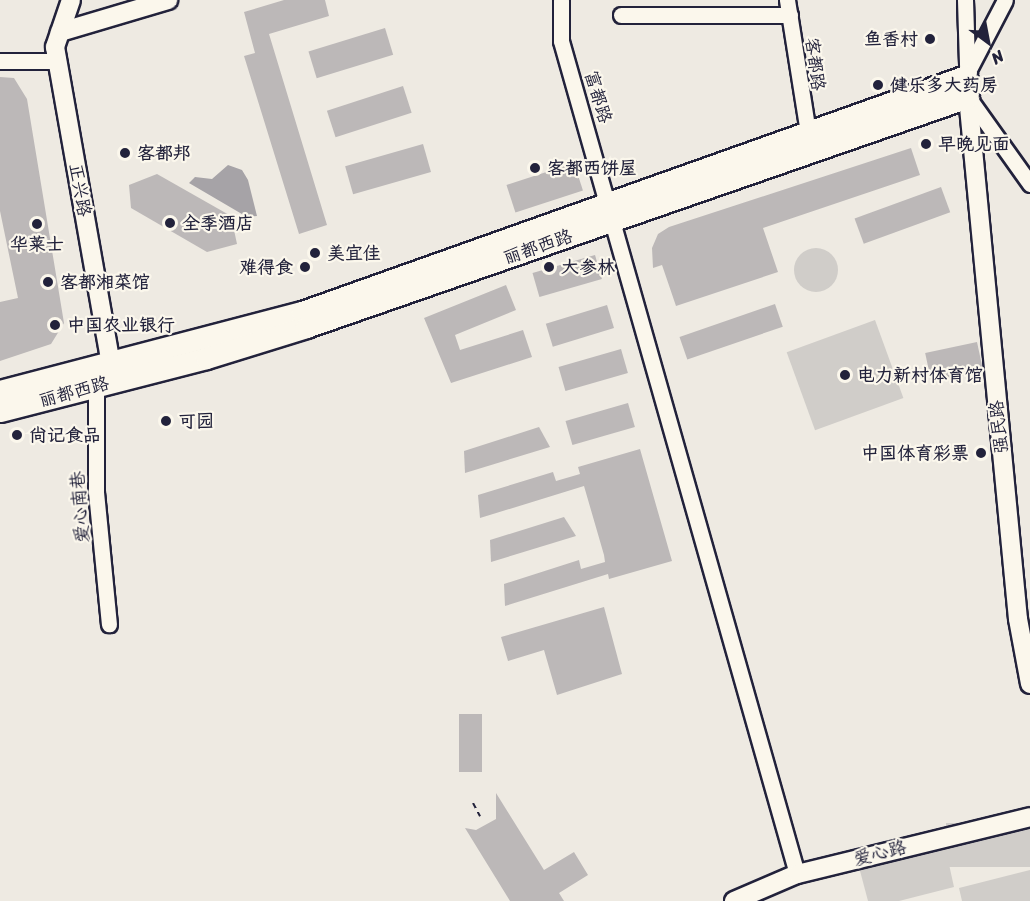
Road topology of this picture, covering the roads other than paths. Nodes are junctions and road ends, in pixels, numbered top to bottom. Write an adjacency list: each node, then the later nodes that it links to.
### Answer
1 (71, 0): 8 (street, 正兴路)
2 (168, 0): 8 (street)
3 (561, 0): 15 (street, 富都路)
4 (965, 0): 11 (street)
5 (1005, 0): 11 (street)
6 (788, 8): 7 (street); 13 (street, 客都路)
7 (621, 15)
8 (60, 32): 10 (street, 正兴路)
9 (0, 61): 10 (street)
10 (58, 61): 16 (street, 正兴路)
11 (966, 75): 12 (street); 13 (main road, 丽都西路)
12 (968, 97): 14 (street); 15 (main road, 丽都西路); 20 (street, 强民路)
13 (808, 132): 15 (main road, 丽都西路)
14 (1030, 184)
15 (612, 212): 16 (main road, 丽都西路); 22 (street, 富都路)
16 (107, 377): 17 (main road, 丽都西路); 18 (main road, 丽都西路); 19 (street, 爱心南巷)
17 (0, 391)
18 (0, 411)
19 (109, 624)
20 (1030, 684)
21 (1030, 817): 22 (street, 爱心路)
22 (797, 874): 23 (street, 爱心路)
23 (734, 901)

